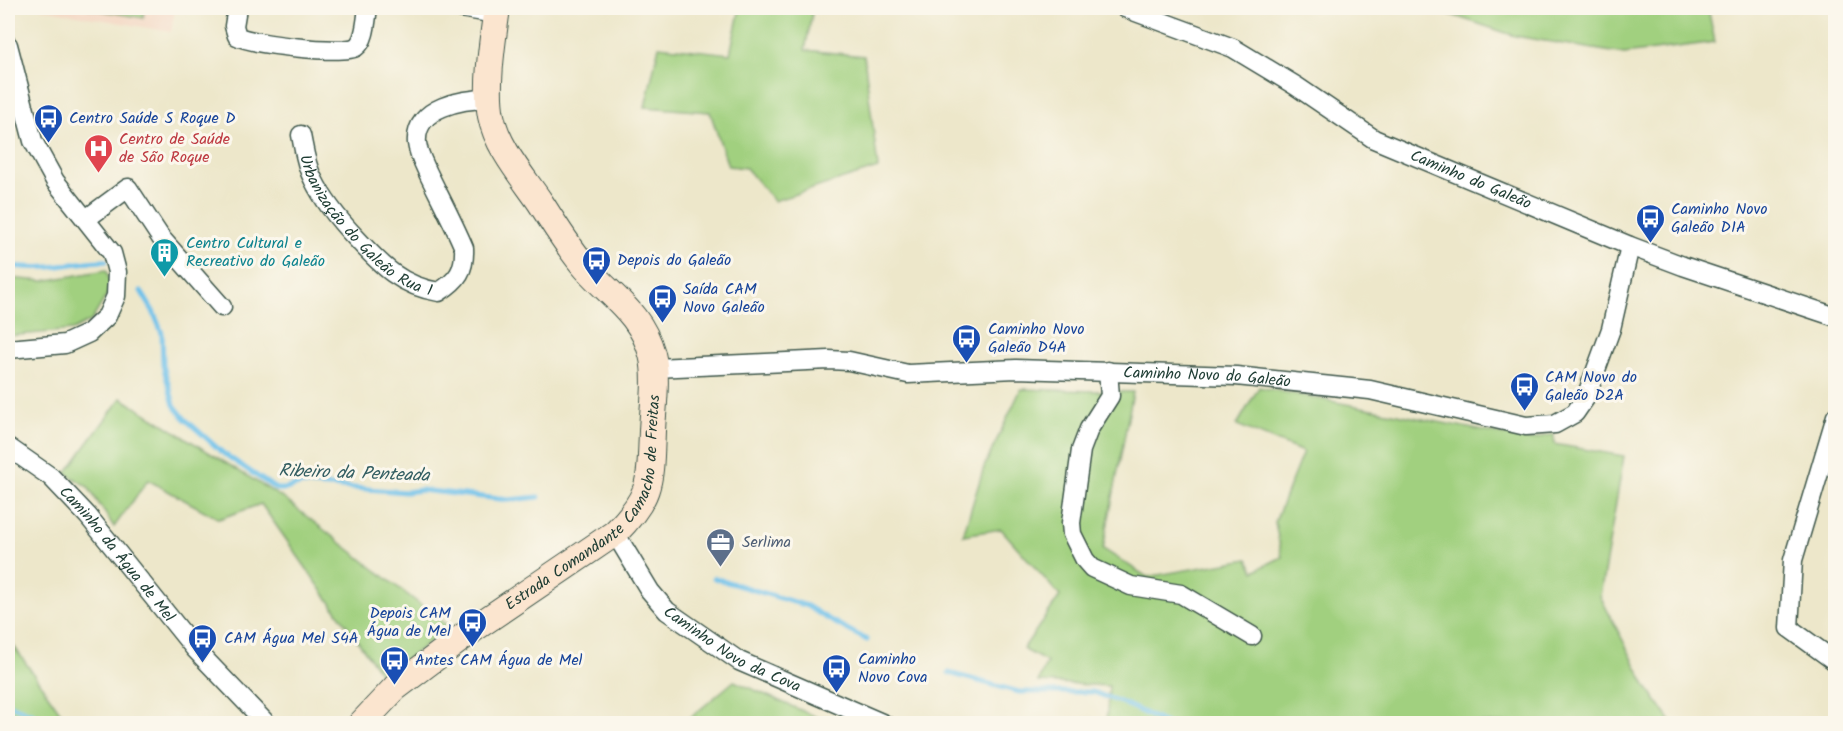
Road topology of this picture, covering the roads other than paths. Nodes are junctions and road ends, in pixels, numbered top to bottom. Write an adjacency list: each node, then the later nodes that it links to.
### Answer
1 (237, 8): 2 (street)
2 (368, 8)
3 (460, 8): 5 (street)
4 (1125, 8): 10 (street, Caminho do Galeão)
5 (497, 11): 7 (main road, Estrada Comandante Camacho de Freitas)
6 (8, 45): 9 (street)
7 (490, 99): 8 (street, Urbanização do Galeão Rua 1); 14 (main road, Estrada Comandante Camacho de Freitas)
8 (301, 135)
9 (92, 226): 11 (street); 13 (street)
10 (1630, 246): 12 (street, Caminho do Galeão); 15 (street, Caminho Novo do Galeão)
11 (222, 307)
12 (1836, 317)
13 (8, 350)
14 (654, 368): 15 (street, Caminho Novo do Galeão); 18 (main road, Estrada Comandante Camacho de Freitas)
15 (1108, 371): 19 (street)
16 (1836, 416): 20 (street)
17 (8, 447): 22 (street, Caminho da Água de Mel)
18 (615, 533): 21 (street, Caminho Novo da Cova); 23 (main road, Estrada Comandante Camacho de Freitas)
19 (1252, 636)
20 (1836, 662)
21 (879, 722)
22 (267, 723)
23 (361, 723)

